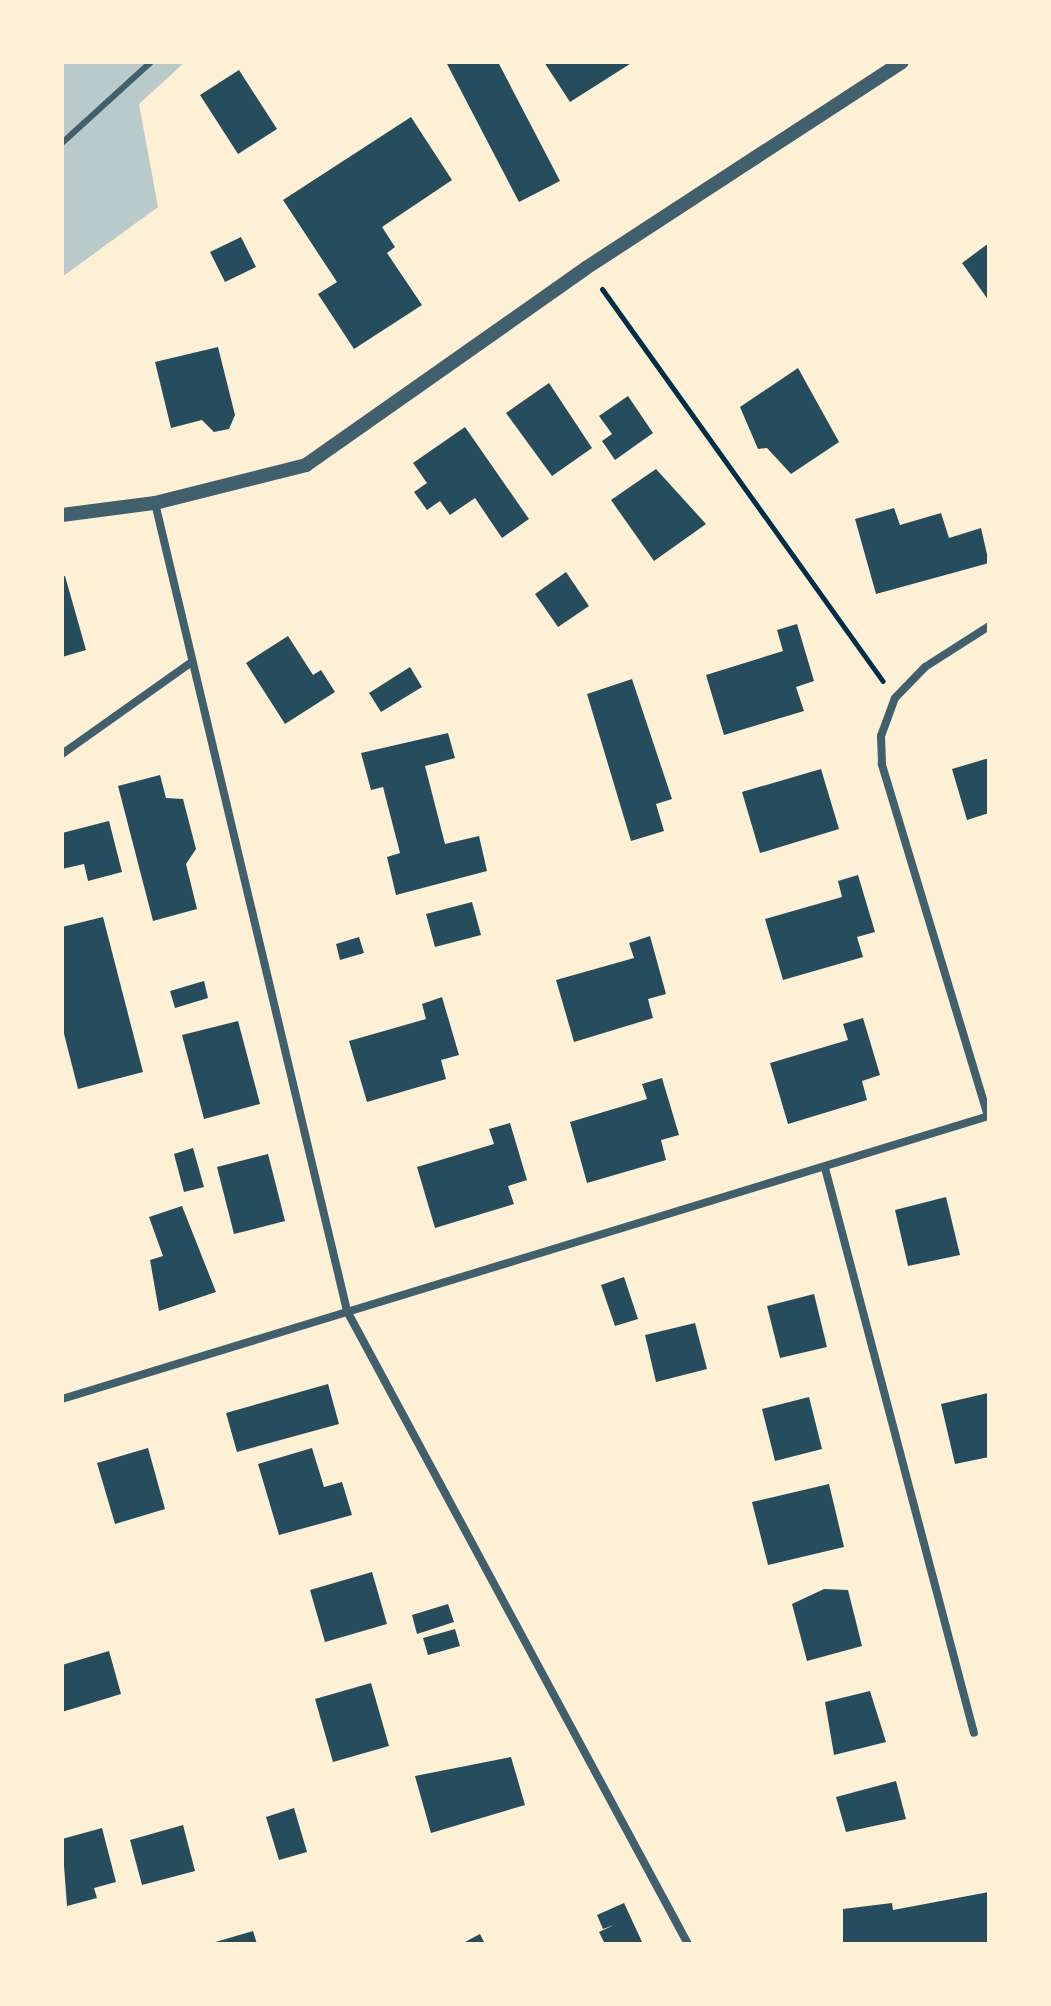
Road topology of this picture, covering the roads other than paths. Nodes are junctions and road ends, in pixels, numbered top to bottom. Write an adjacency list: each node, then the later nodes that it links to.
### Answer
1 (151, 62): 3 (lane)
2 (902, 62): 4 (street)
3 (62, 143)
4 (155, 503): 5 (street); 7 (street)
5 (62, 515)
6 (989, 626): 9 (street)
7 (189, 664): 8 (street); 11 (street)
8 (62, 754)
9 (988, 1116): 10 (street)
10 (825, 1168): 11 (street); 13 (street)
11 (347, 1311): 12 (street); 14 (street)
12 (62, 1399)
13 (974, 1733)
14 (688, 1944)

